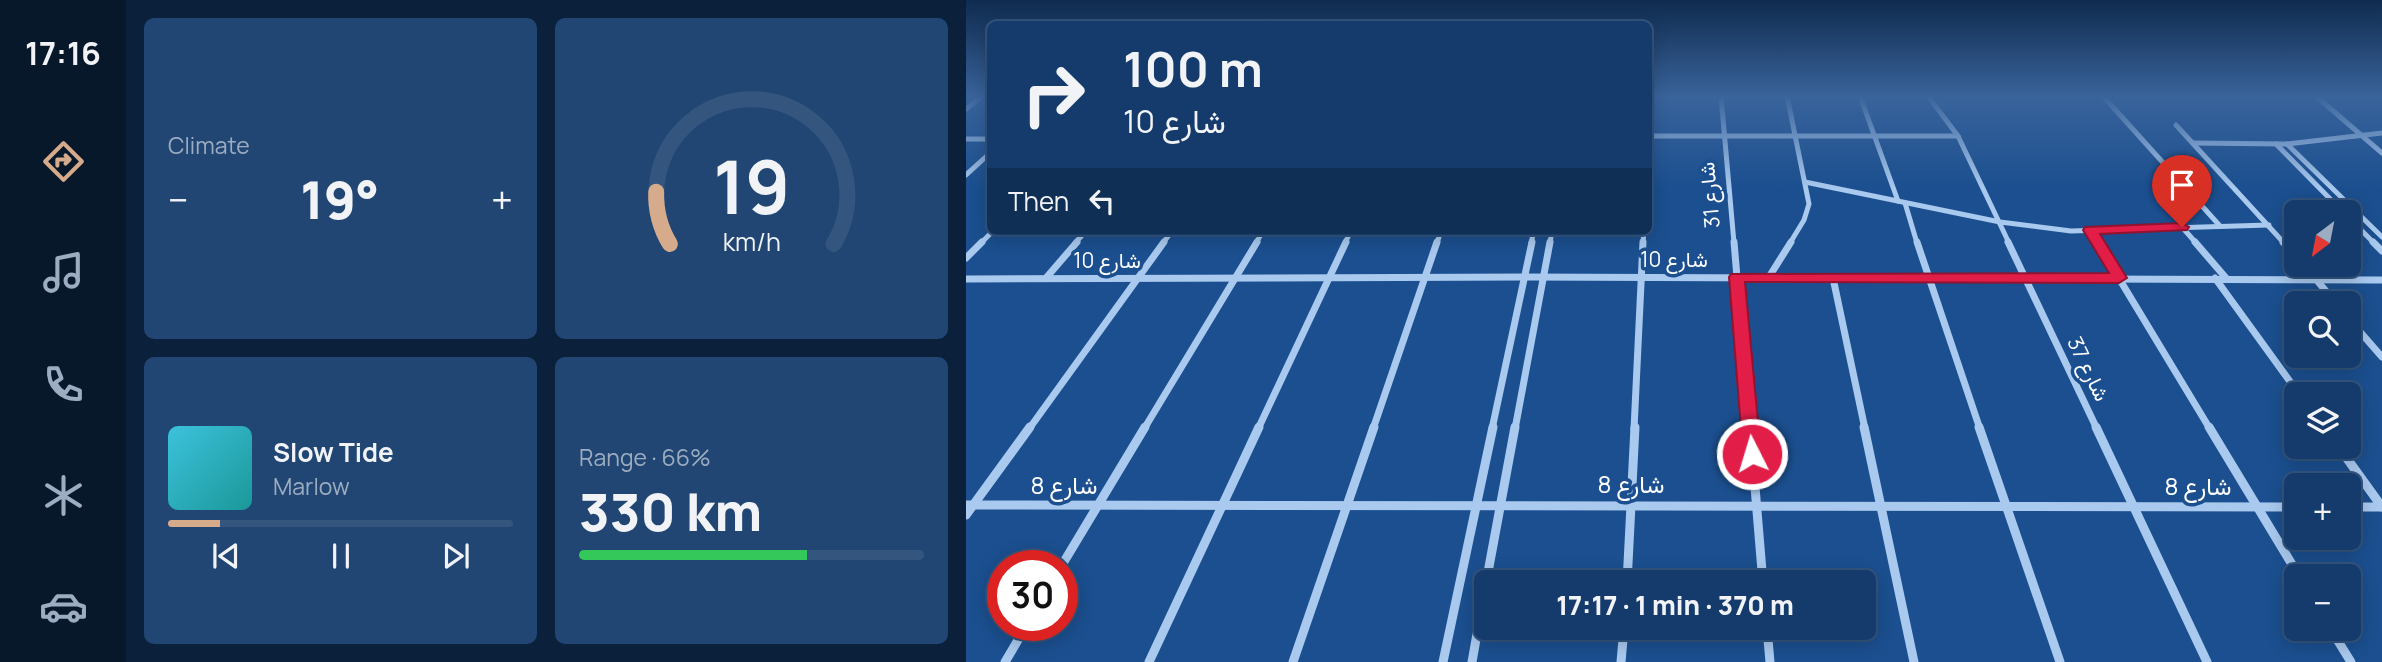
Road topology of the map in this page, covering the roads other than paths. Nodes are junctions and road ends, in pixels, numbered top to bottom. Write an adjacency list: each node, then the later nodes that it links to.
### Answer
1 (1723, 127): 10 (street, شارع 31)
2 (1793, 127): 11 (street)
3 (1872, 127): 12 (street)
4 (1951, 127): 13 (street, شارع 37)
5 (2131, 127): 28 (street)
6 (2178, 127): 17 (street)
7 (2352, 127): 14 (street)
8 (2382, 133): 14 (street)
9 (1652, 136): 10 (street)
10 (1724, 136): 11 (street); 48 (street, شارع 31)
11 (1795, 136): 12 (street); 23 (street)
12 (1875, 136): 13 (street); 25 (street)
13 (1958, 136): 26 (street, شارع 37)
14 (2363, 136): 19 (street); 20 (street)
15 (966, 139): 16 (street)
16 (987, 139)
17 (2193, 143): 18 (street); 27 (street)
18 (2276, 144): 19 (street); 24 (street)
19 (2287, 144): 41 (street)
20 (2382, 153)
21 (987, 156): 22 (street)
22 (966, 175)
23 (1805, 182): 25 (street); 52 (street)
24 (2331, 200)
25 (1901, 202): 26 (street); 54 (street)
26 (2000, 222): 30 (street); 55 (street, شارع 37)
27 (2269, 225): 28 (street); 42 (street)
28 (2220, 226): 29 (street)
29 (2182, 227): 30 (street); 58 (street)
30 (2090, 230): 56 (street)
31 (2361, 230): 43 (street)
32 (989, 235): 44 (street)
33 (1083, 235): 49 (street)
34 (1169, 235): 60 (street)
35 (1261, 235): 61 (street)
36 (1349, 235): 50 (street)
37 (1440, 235): 51 (street)
38 (1533, 235): 45 (street)
39 (1551, 235): 46 (street)
40 (1644, 235): 47 (street)
41 (2382, 237)
42 (2284, 242)
43 (2382, 251)
44 (966, 258)
45 (1525, 277): 46 (street, شارع 10); 51 (street, شارع 10); 71 (street)
46 (1545, 277): 47 (street, شارع 10); 72 (street)
47 (1642, 277): 48 (street, شارع 10); 73 (street)
48 (1737, 277): 52 (street, شارع 10); 76 (street, شارع 31)
49 (1046, 278): 59 (street, شارع 10); 60 (street, شارع 10)
50 (1329, 278): 51 (street, شارع 10); 61 (street, شارع 10); 69 (street)
51 (1425, 278): 70 (street)
52 (1769, 278): 53 (street, شارع 10)
53 (1833, 278): 54 (street, شارع 10); 77 (street)
54 (1928, 278): 55 (street, شارع 10); 78 (street)
55 (2025, 278): 56 (street, شارع 10); 79 (street, شارع 37)
56 (2119, 278): 57 (street, شارع 10); 80 (street)
57 (2215, 278): 58 (street, شارع 10); 67 (street)
58 (2225, 278): 62 (street, شارع 10)
59 (966, 279)
60 (1137, 279): 61 (street, شارع 10); 74 (street)
61 (1234, 279): 75 (street)
62 (2316, 279): 63 (street, شارع 10); 64 (street)
63 (2382, 280)
64 (2326, 291)
65 (2361, 333): 66 (street)
66 (2382, 357)
67 (2290, 382)
68 (2347, 459): 83 (street)
69 (1223, 504): 70 (street, شارع 8); 75 (street, شارع 8); 96 (street)
70 (1348, 504): 71 (street, شارع 8); 97 (street)
71 (1475, 504): 72 (street, شارع 8); 98 (street)
72 (1499, 504): 73 (street, شارع 8); 87 (street)
73 (1633, 504): 76 (street, شارع 8); 88 (street)
74 (970, 505): 75 (street, شارع 8); 84 (street)
75 (1098, 505): 85 (street)
76 (1756, 505): 77 (street, شارع 8); 89 (street, شارع 31)
77 (1881, 505): 78 (street, شارع 8); 102 (street)
78 (2007, 506): 79 (street, شارع 8); 103 (street)
79 (2134, 506): 80 (street, شارع 8); 104 (street, شارع 37)
80 (2257, 507): 81 (street, شارع 8); 86 (street)
81 (2284, 507)
82 (2361, 507): 83 (street)
83 (2382, 507)
84 (966, 515)
85 (1071, 550)
86 (2292, 564)
87 (1488, 570)
88 (1628, 570)
89 (1762, 570)
90 (1476, 640): 99 (street)
91 (1622, 640): 100 (street)
92 (1768, 640): 101 (street)
93 (1017, 641): 95 (street)
94 (2338, 641): 105 (street)
95 (1005, 662)
96 (1149, 662)
97 (1293, 662)
98 (1443, 662)
99 (1472, 662)
100 (1621, 662)
101 (1769, 662)
102 (1914, 662)
103 (2060, 662)
104 (2207, 662)
105 (2351, 662)

